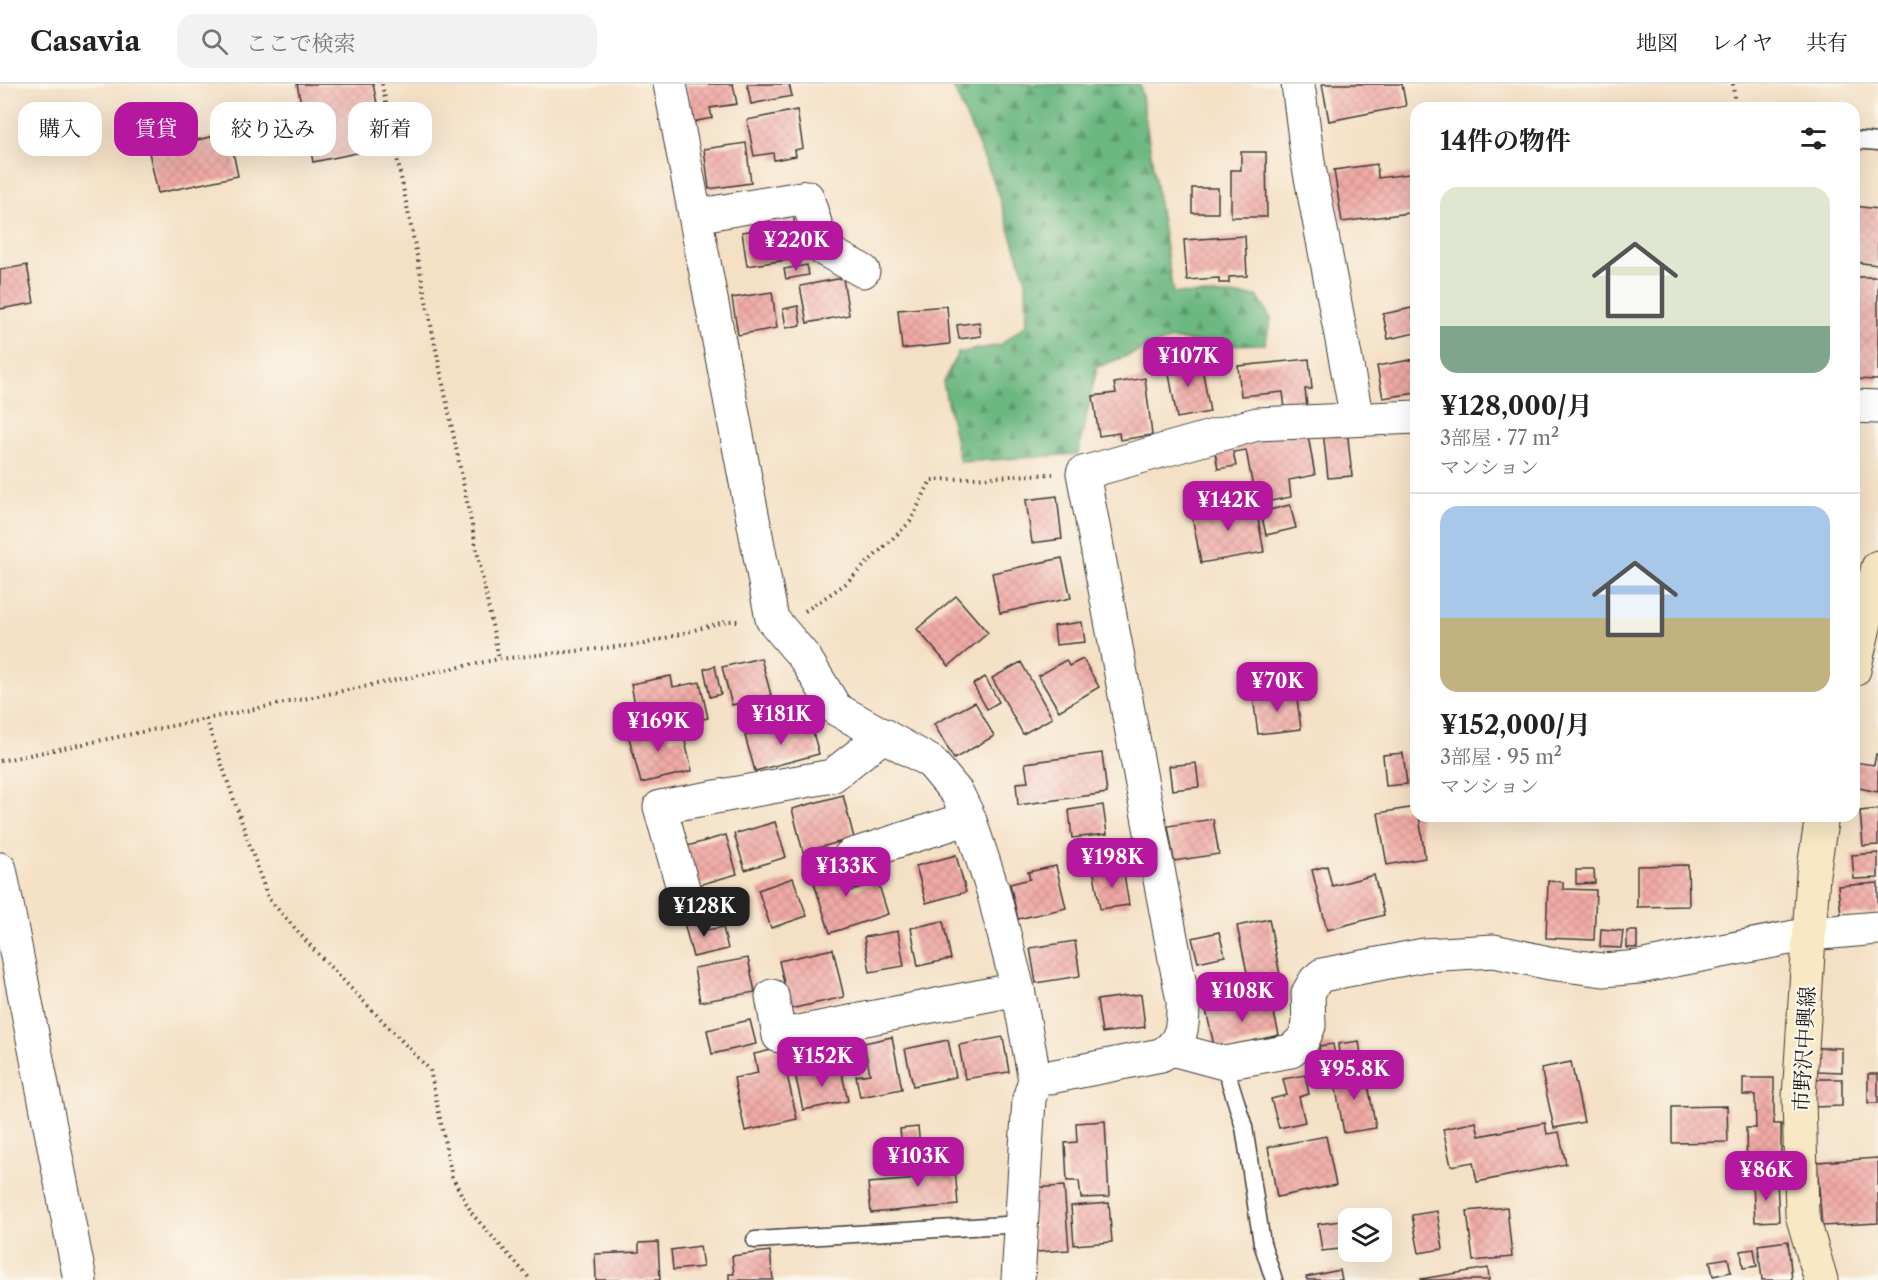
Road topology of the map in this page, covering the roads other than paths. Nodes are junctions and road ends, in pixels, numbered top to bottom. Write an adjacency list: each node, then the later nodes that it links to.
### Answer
1 (670, 84): 5 (street)
2 (1298, 84): 10 (street)
3 (1860, 140): 4 (lane)
4 (1878, 142)
5 (695, 216): 6 (street); 13 (street)
6 (863, 271)
7 (1860, 406): 8 (street)
8 (1878, 407)
9 (1410, 417): 10 (street)
10 (1357, 419): 23 (street)
11 (1878, 567): 12 (main road)
12 (1860, 644)
13 (884, 735): 14 (street); 18 (street)
14 (969, 818): 16 (street); 21 (street)
15 (1821, 822): 20 (main road, 市野沢中興線)
16 (850, 856)
17 (0, 869): 28 (street)
18 (683, 888)
19 (1878, 928): 20 (street)
20 (1810, 934): 24 (street); 31 (main road, 市野沢中興線)
21 (1018, 989): 22 (street); 25 (street)
22 (772, 996)
23 (1172, 1049): 24 (street); 25 (street)
24 (1224, 1063): 30 (lane)
25 (1035, 1080): 26 (street)
26 (1021, 1224): 27 (lane); 29 (street)
27 (755, 1240)
28 (80, 1280)
29 (1018, 1280)
30 (1274, 1280)
31 (1821, 1280)

